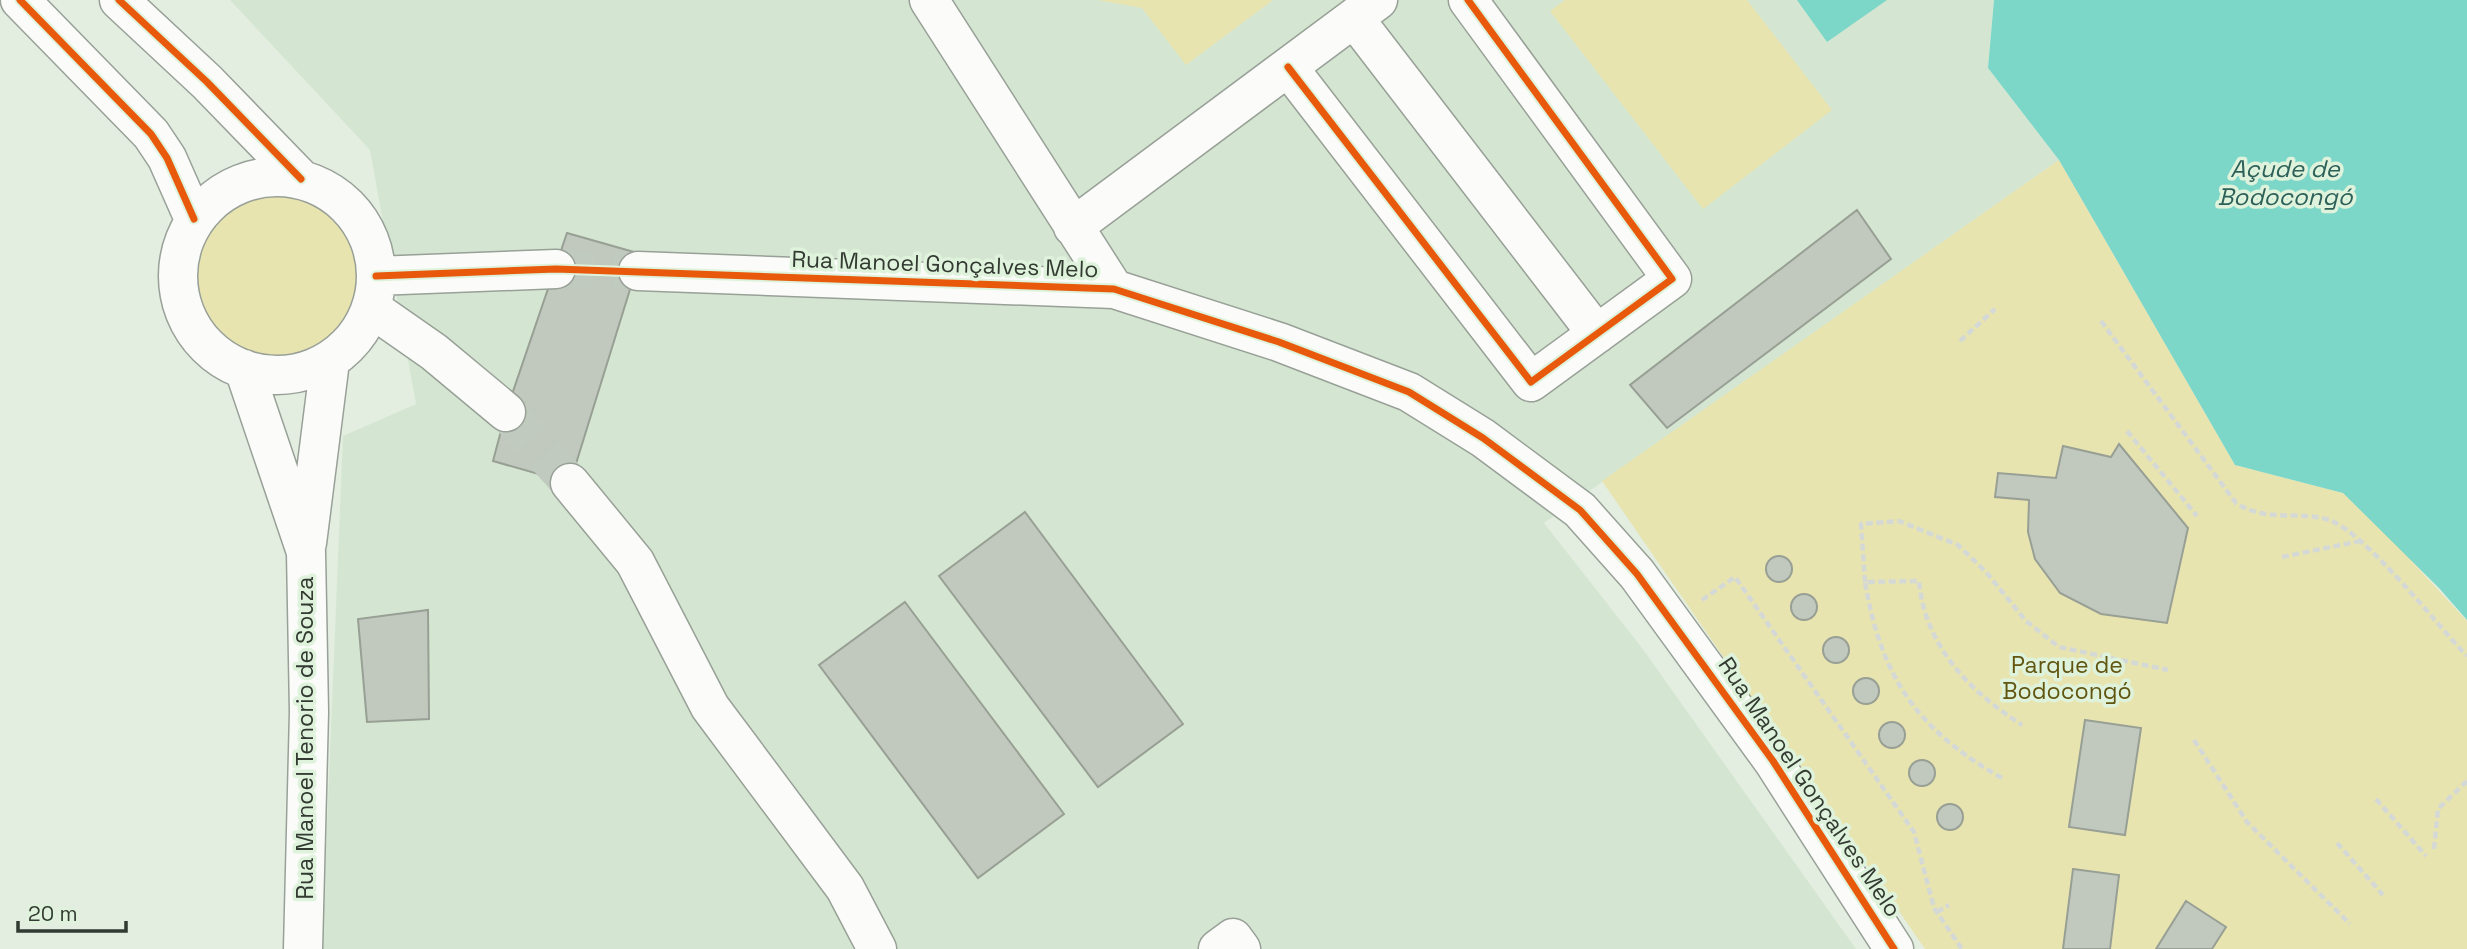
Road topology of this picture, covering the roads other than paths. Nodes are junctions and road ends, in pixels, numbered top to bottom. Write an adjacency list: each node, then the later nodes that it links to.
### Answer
1 (20, 0): 8 (street)
2 (119, 0): 7 (street)
3 (929, 0): 9 (street)
4 (1468, 0): 14 (street)
5 (1366, 9): 6 (street); 14 (street)
6 (1288, 67): 9 (street); 14 (street)
7 (301, 179): 8 (street); 13 (street)
8 (194, 219): 16 (street)
9 (1073, 227): 12 (street)
10 (556, 268): 13 (street)
11 (638, 271): 12 (street, Rua Manoel Gonçalves Melo)
12 (1114, 289): 24 (street, Rua Manoel Gonçalves Melo)
13 (374, 292): 15 (street); 17 (street)
14 (1597, 334)
15 (330, 361): 16 (street); 19 (street)
16 (244, 369): 19 (street, Rua Manoel Tenorio de Souza)
17 (506, 412)
18 (570, 483): 21 (street)
19 (306, 552): 20 (street, Rua Manoel Tenorio de Souza)
20 (303, 949)
21 (877, 949)
22 (1218, 949): 23 (street)
23 (1241, 949)
24 (1894, 949)

